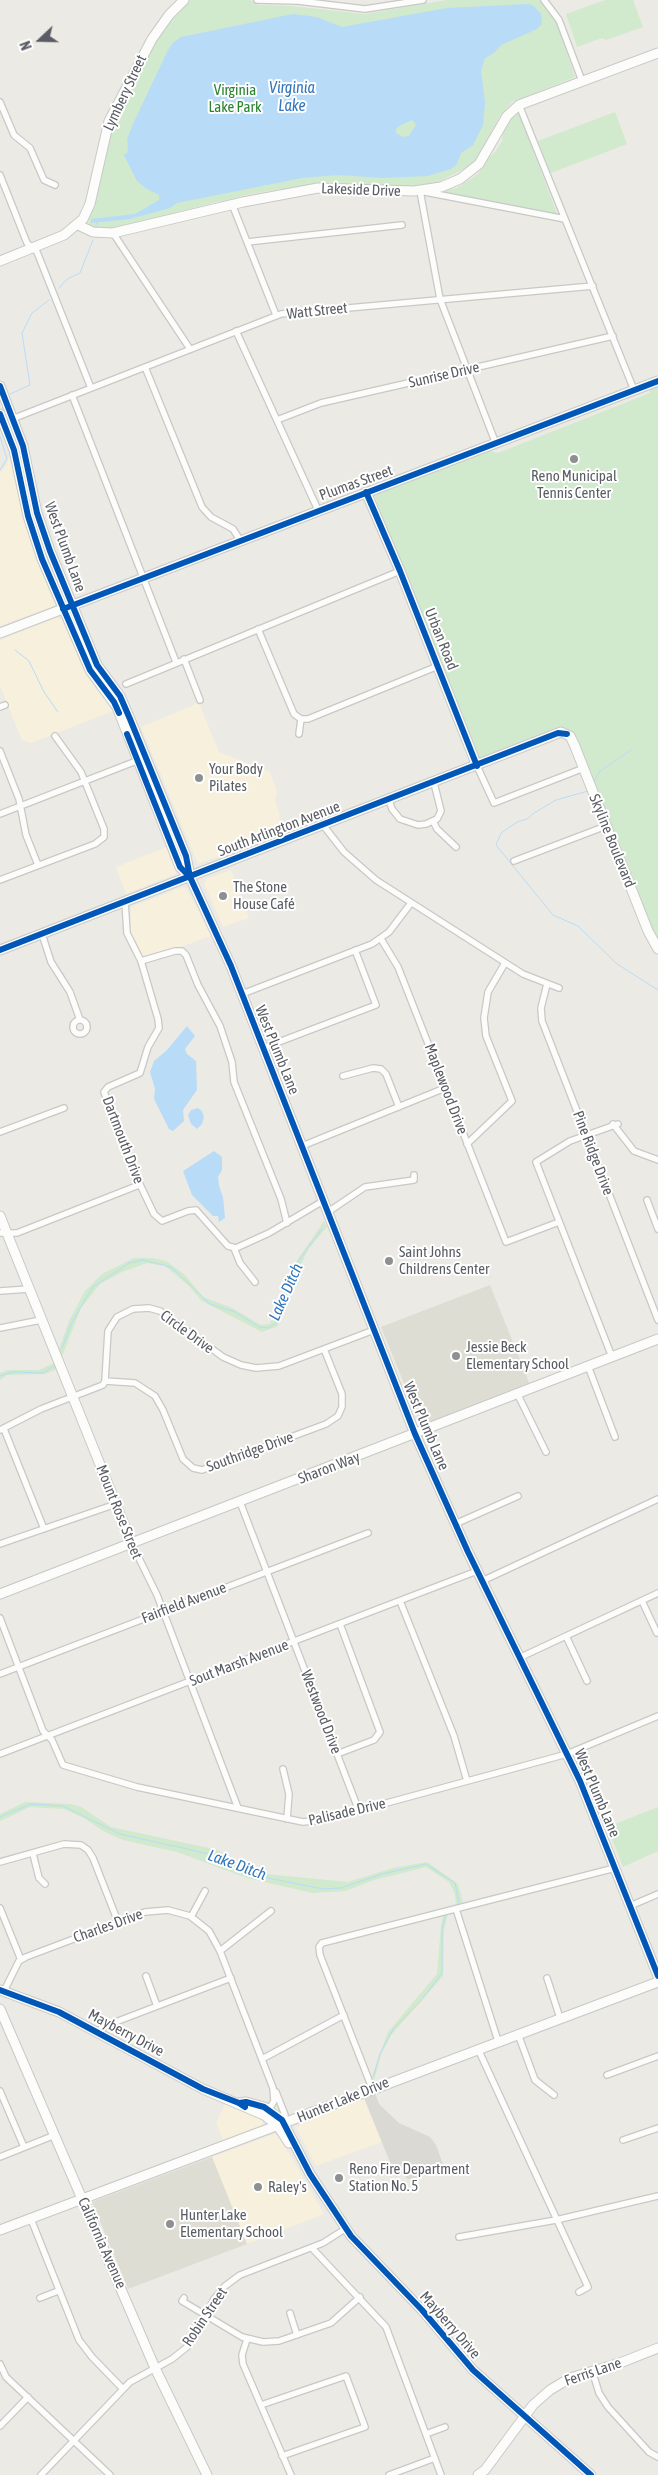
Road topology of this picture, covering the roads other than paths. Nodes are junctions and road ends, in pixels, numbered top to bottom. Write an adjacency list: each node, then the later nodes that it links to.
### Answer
1 (184, 0): 14 (street, Lymbery Street)
2 (258, 0): 3 (street)
3 (423, 0)
4 (544, 0): 6 (street)
5 (658, 53): 6 (street, Lakeside Drive)
6 (582, 81): 8 (street, Lakeside Drive)
7 (0, 102): 10 (street)
8 (519, 105): 11 (street, Lakeside Drive); 13 (street)
9 (0, 175): 18 (street)
10 (55, 185)
11 (420, 191): 12 (street, Lakeside Drive); 13 (street); 21 (street)
12 (232, 204): 16 (street, Lakeside Drive); 17 (street)
13 (565, 219): 20 (street)
14 (78, 225): 16 (street, Lakeside Drive); 18 (street)
15 (402, 225): 17 (street)
16 (114, 233): 25 (street)
17 (247, 242): 22 (street)
18 (32, 247): 19 (street); 30 (street)
19 (0, 261)
20 (593, 286): 21 (street, Watt Street); 24 (street)
21 (440, 299): 22 (street, Watt Street); 27 (street)
22 (276, 315): 23 (street, Watt Street)
23 (236, 331): 25 (street, Watt Street); 35 (street)
24 (613, 336): 27 (street, Sunrise Drive); 31 (street)
25 (190, 349): 26 (street, Watt Street)
26 (145, 367): 30 (street, Watt Street); 41 (street)
27 (467, 370): 35 (street, Sunrise Drive); 36 (street)
28 (658, 381): 31 (street, Plumas Street)
29 (0, 386): 33 (street, West Plumb Lane)
30 (91, 388): 32 (street, Watt Street)
31 (634, 390): 36 (street, Plumas Street)
32 (72, 395): 33 (street, Watt Street); 43 (street)
33 (14, 418): 34 (street, Watt Street); 44 (street, West Plumb Lane)
34 (1, 420): 45 (street, West Plumb Lane)
35 (277, 420): 39 (street)
36 (496, 444): 37 (street, Plumas Street)
37 (375, 489): 38 (street, Plumas Street); 40 (street, Urban Road)
38 (366, 492): 39 (street, Plumas Street); 40 (street, Urban Road)
39 (318, 510): 41 (street, Plumas Street)
40 (380, 523): 42 (street, Urban Road)
41 (240, 540): 43 (street, Plumas Street)
42 (400, 571): 46 (street); 50 (street, Urban Road)
43 (143, 578): 44 (street, Plumas Street); 49 (street)
44 (73, 606): 45 (street, Plumas Street); 58 (street, West Plumb Lane)
45 (63, 609): 47 (street, Plumas Street); 58 (street, West Plumb Lane)
46 (258, 629): 48 (street); 53 (street)
47 (0, 633)
48 (184, 659): 49 (street); 52 (street)
49 (176, 662): 51 (street)
50 (438, 666): 53 (street); 59 (street, Urban Road)
51 (126, 684)
52 (200, 700)
53 (301, 720): 54 (street)
54 (299, 734)
55 (567, 734): 59 (street, South Arlington Avenue); 60 (street, Skyline Boulevard)
56 (55, 736): 61 (street)
57 (0, 751): 64 (street)
58 (142, 759): 61 (street); 72 (street, West Plumb Lane)
59 (477, 766): 60 (street, Urban Road); 62 (street, South Arlington Avenue)
60 (584, 768): 68 (street, Skyline Boulevard)
61 (85, 781): 64 (street); 71 (street)
62 (434, 783): 63 (street, South Arlington Avenue); 66 (street)
63 (389, 800): 66 (street); 67 (street, South Arlington Avenue)
64 (21, 806): 65 (street); 71 (street)
65 (0, 814)
66 (433, 821): 69 (street)
67 (324, 825): 72 (street, South Arlington Avenue); 75 (street)
68 (606, 826): 70 (street); 78 (street, Skyline Boulevard)
69 (456, 847)
70 (514, 861)
71 (38, 865): 73 (street)
72 (190, 877): 74 (street, South Arlington Avenue); 85 (street, West Plumb Lane)
73 (0, 880)
74 (125, 902): 76 (street, South Arlington Avenue); 81 (street, Dartmouth Drive)
75 (411, 903): 77 (street); 82 (street)
76 (42, 934): 79 (street, South Arlington Avenue); 86 (street)
77 (381, 939): 80 (street); 89 (street, Maplewood Drive)
78 (658, 949)
79 (0, 950)
80 (355, 950): 85 (street); 87 (street)
81 (141, 961): 98 (street, Dartmouth Drive); 104 (street)
82 (505, 962): 83 (street); 94 (street)
83 (547, 984): 84 (street); 93 (street, Pine Ridge Drive)
84 (559, 988)
85 (242, 994): 87 (street, West Plumb Lane)
86 (80, 1020)
87 (263, 1048): 95 (street, West Plumb Lane)
88 (343, 1076): 90 (street)
89 (446, 1088): 90 (street); 94 (street, Maplewood Drive)
90 (399, 1107): 95 (street)
91 (64, 1108): 92 (street)
92 (0, 1132)
93 (586, 1135): 96 (street); 103 (street); 112 (street, Pine Ridge Drive)
94 (467, 1144): 103 (street, Maplewood Drive)
95 (302, 1146): 100 (street, West Plumb Lane)
96 (658, 1160)
97 (414, 1175): 101 (street)
98 (140, 1185): 106 (street); 107 (street, Dartmouth Drive)
99 (646, 1200): 105 (street)
100 (323, 1201): 101 (street, West Plumb Lane); 104 (street)
101 (328, 1212): 114 (street, West Plumb Lane)
102 (0, 1216): 106 (street, Mount Rose Street)
103 (559, 1222): 117 (street)
104 (287, 1223): 107 (street)
105 (658, 1230)
106 (4, 1234): 109 (street, Mount Rose Street)
107 (234, 1248): 108 (street, Dartmouth Drive)
108 (255, 1282)
109 (29, 1289): 110 (street); 111 (street, Mount Rose Street)
110 (0, 1291)
111 (41, 1320): 113 (street); 121 (street, Mount Rose Street)
112 (658, 1320)
113 (0, 1328)
114 (374, 1330): 116 (street, Circle Drive); 123 (street, West Plumb Lane)
115 (657, 1342): 117 (street, Sharon Way)
116 (324, 1349): 119 (street, Circle Drive); 119 (street, Southridge Drive)
117 (612, 1357): 118 (street, Sharon Way)
118 (588, 1366): 120 (street, Sharon Way); 124 (street)
119 (105, 1381): 121 (street)
120 (517, 1393): 123 (street, Sharon Way); 125 (street)
121 (72, 1397): 122 (street); 129 (street, Mount Rose Street)
122 (2, 1430): 131 (street)
123 (415, 1434): 128 (street, Sharon Way); 130 (street, West Plumb Lane)
124 (615, 1438)
125 (546, 1452)
126 (518, 1496): 130 (street)
127 (658, 1499): 137 (street)
128 (240, 1502): 134 (street, Sharon Way); 135 (street, Westwood Drive)
129 (116, 1504): 131 (street); 134 (street, Mount Rose Street)
130 (455, 1524): 136 (street, West Plumb Lane)
131 (44, 1529): 133 (street)
132 (368, 1533): 135 (street, Fairfield Avenue)
133 (0, 1544)
134 (132, 1544): 139 (street, Sharon Way); 142 (street, Mount Rose Street)
135 (267, 1572): 142 (street, Fairfield Avenue); 147 (street, Westwood Drive)
136 (478, 1572): 137 (street, West Plumb Lane); 140 (street, Sout Marsh Avenue)
137 (482, 1581): 148 (street, West Plumb Lane)
138 (658, 1593): 141 (street)
139 (0, 1594)
140 (400, 1601): 144 (street, Sout Marsh Avenue); 159 (street)
141 (642, 1601): 145 (street); 146 (street)
142 (163, 1611): 149 (street, Fairfield Avenue); 152 (street, Mount Rose Street)
143 (0, 1618): 149 (street, Palisade Drive)
144 (340, 1624): 147 (street, Sout Marsh Avenue); 156 (street)
145 (657, 1634)
146 (566, 1636): 148 (street); 151 (street)
147 (294, 1642): 152 (street, Sout Marsh Avenue); 156 (street, Westwood Drive)
148 (521, 1658): 157 (street, West Plumb Lane)
149 (18, 1667): 150 (street, Fairfield Avenue); 154 (street, Palisade Drive)
150 (0, 1674)
151 (587, 1681)
152 (190, 1682): 154 (street, Sout Marsh Avenue); 160 (street, Mount Rose Street)
153 (658, 1716): 157 (street, Palisade Drive)
154 (48, 1736): 155 (street, Sout Marsh Avenue); 160 (street, Palisade Drive)
155 (0, 1754)
156 (337, 1754): 161 (street, Westwood Drive)
157 (567, 1754): 159 (street, Palisade Drive); 165 (street, West Plumb Lane)
158 (283, 1770): 162 (street)
159 (467, 1781): 161 (street, Palisade Drive)
160 (238, 1808): 162 (street, Palisade Drive)
161 (358, 1811): 162 (street, Palisade Drive)
162 (287, 1819)
163 (33, 1854): 164 (street); 166 (street); 174 (street)
164 (0, 1862)
165 (615, 1868): 169 (street, West Plumb Lane); 171 (street)
166 (45, 1884)
167 (206, 1891): 173 (street)
168 (658, 1894): 169 (street)
169 (630, 1906): 178 (street, West Plumb Lane)
170 (0, 1908): 176 (street)
171 (456, 1909): 185 (street); 189 (street)
172 (271, 1911): 175 (street)
173 (191, 1917): 174 (street, Charles Drive); 175 (street, Charles Drive)
174 (118, 1922): 176 (street, Charles Drive)
175 (220, 1950): 179 (street, Charles Drive)
176 (21, 1960): 182 (street)
177 (146, 1976): 183 (street)
178 (658, 1976)
179 (230, 1978): 183 (street); 192 (street, Charles Drive)
180 (546, 1978): 186 (street)
181 (658, 1982): 186 (street, Hunter Lake Drive)
182 (1, 1993): 187 (street, Mayberry Drive)
183 (157, 2006): 187 (street)
184 (0, 2009): 202 (street, California Avenue)
185 (344, 2015): 192 (street); 195 (street)
186 (560, 2018): 188 (street, Hunter Lake Drive)
187 (97, 2032): 198 (street, Mayberry Drive)
188 (518, 2034): 189 (street, Hunter Lake Drive); 197 (street)
189 (498, 2041): 190 (street, Hunter Lake Drive)
190 (478, 2049): 195 (street, Hunter Lake Drive); 209 (street)
191 (658, 2056): 193 (street)
192 (262, 2059): 194 (street, Charles Drive)
193 (607, 2075)
194 (273, 2088): 198 (street); 199 (street, Charles Drive)
195 (372, 2088): 199 (street, Hunter Lake Drive)
196 (0, 2091): 204 (street)
197 (554, 2095)
198 (262, 2110): 199 (street, Mayberry Drive); 201 (street)
199 (281, 2125): 201 (street, Hunter Lake Drive); 210 (street, Mayberry Drive)
200 (658, 2128): 203 (street)
201 (261, 2133): 207 (street, Hunter Lake Drive)
202 (55, 2135): 204 (street); 207 (street, California Avenue)
203 (623, 2140)
204 (24, 2147): 205 (street)
205 (0, 2156)
206 (658, 2196): 209 (street)
207 (84, 2199): 208 (street, Hunter Lake Drive); 225 (street, California Avenue)
208 (31, 2218): 211 (street, Hunter Lake Drive); 214 (street)
209 (556, 2220): 212 (street); 215 (street)
210 (345, 2229): 213 (street, Robin Street); 230 (street, Mayberry Drive)
211 (0, 2230)
212 (459, 2237)
213 (312, 2248): 216 (street); 220 (street, Robin Street)
214 (58, 2291): 217 (street); 227 (street)
215 (579, 2292)
216 (360, 2297): 221 (street); 233 (street)
217 (40, 2298)
218 (184, 2298): 220 (street)
219 (290, 2313): 221 (street)
220 (206, 2315): 222 (street); 225 (street, Robin Street)
221 (297, 2335): 222 (street)
222 (247, 2339): 229 (street)
223 (658, 2348): 226 (street, Ferris Lane)
224 (0, 2364): 228 (street)
225 (156, 2368): 227 (street, Robin Street); 240 (street, California Avenue)
226 (592, 2370): 230 (street, Ferris Lane); 236 (street)
227 (123, 2389): 234 (street, Robin Street)
228 (28, 2397): 231 (street); 234 (street)
229 (261, 2405): 235 (street); 235 (street)
230 (524, 2416): 244 (street, Ferris Lane); 245 (street, Mayberry Drive)
231 (0, 2426)
232 (445, 2427): 233 (street)
233 (426, 2434): 237 (street)
234 (74, 2441): 238 (street, Robin Street); 239 (street)
235 (282, 2456): 241 (street)
236 (658, 2457)
237 (435, 2458): 242 (street); 243 (street)
238 (42, 2475)
239 (110, 2475)
240 (207, 2475)
241 (290, 2475)
242 (389, 2475)
243 (441, 2475)
244 (478, 2475)
245 (591, 2475)

